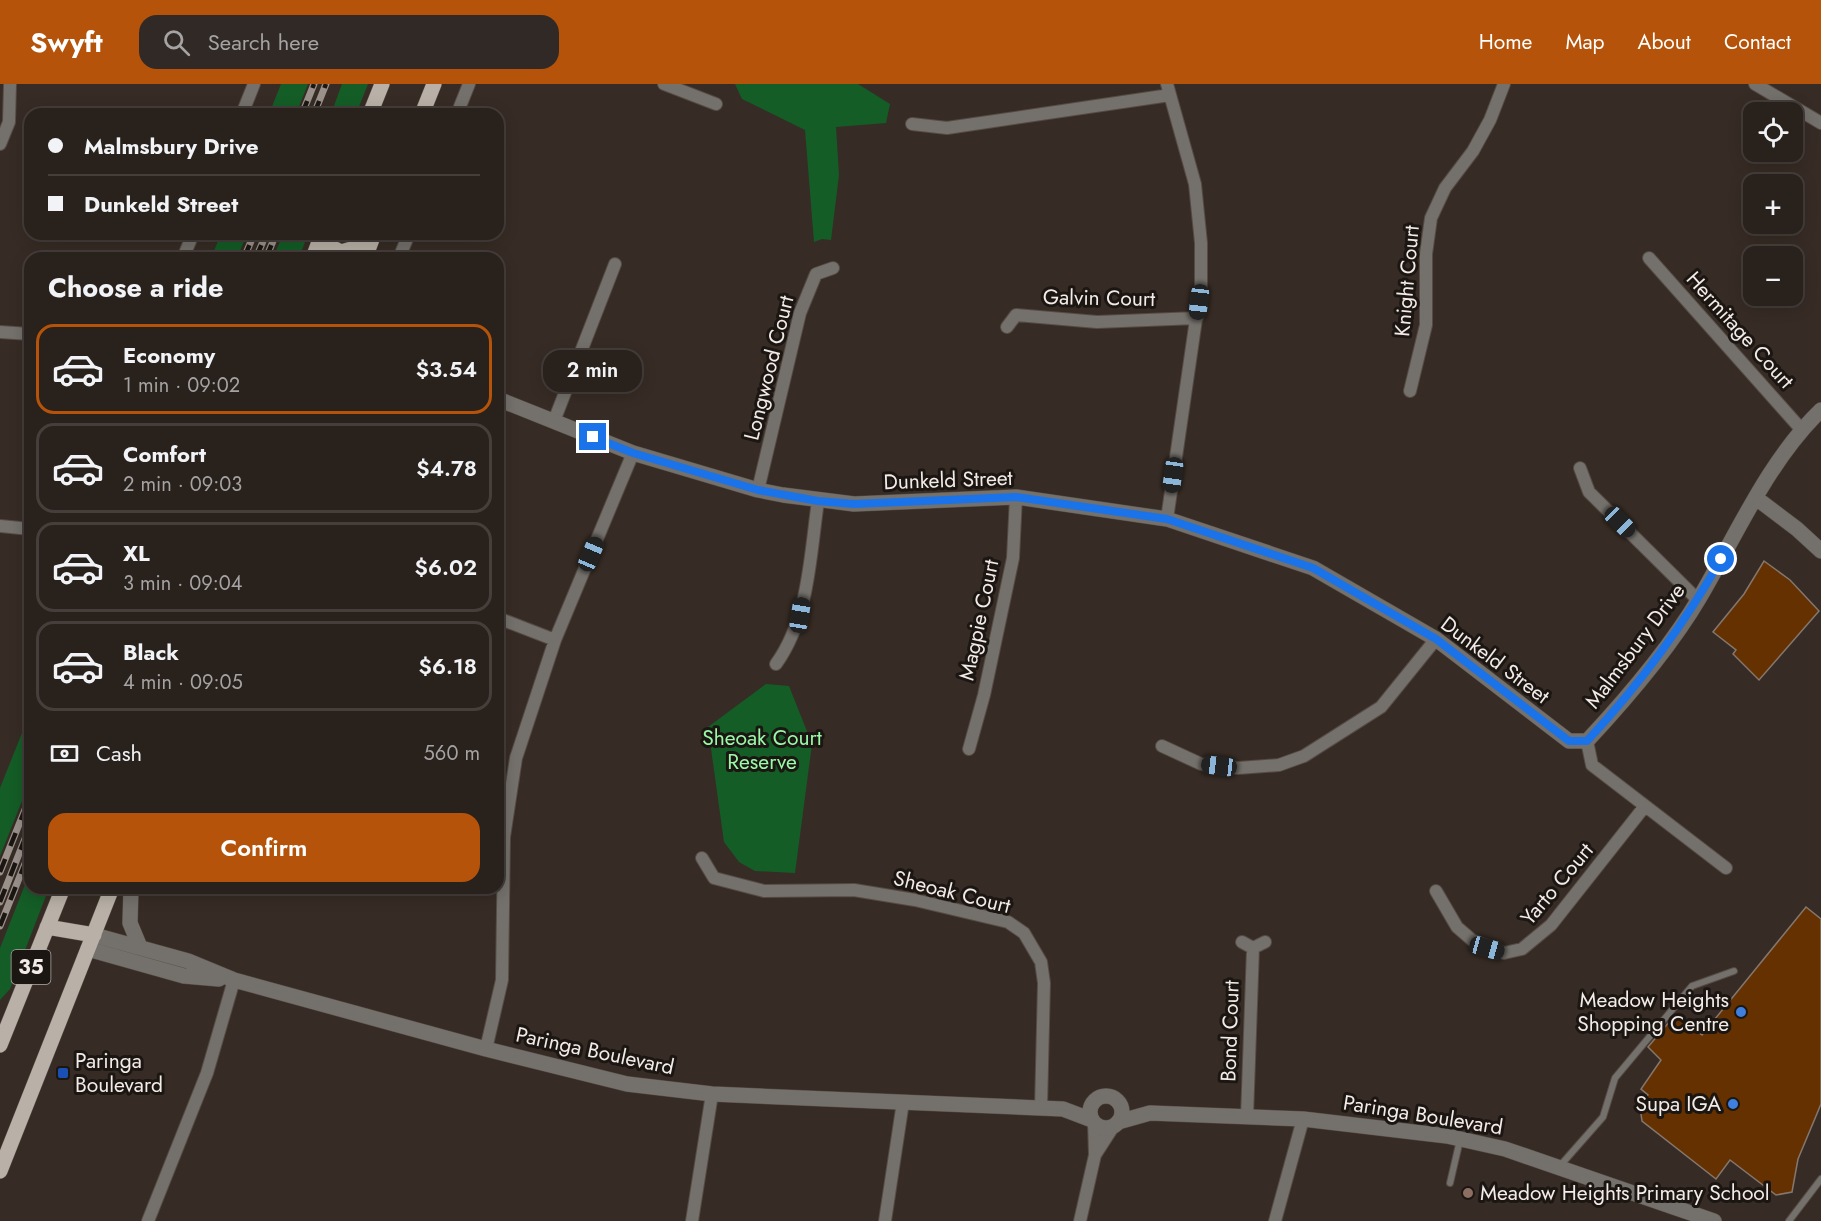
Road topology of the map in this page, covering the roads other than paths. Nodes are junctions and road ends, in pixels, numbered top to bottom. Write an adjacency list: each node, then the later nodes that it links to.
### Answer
1 (10, 84): 17 (street)
2 (254, 84): 11 (street)
3 (382, 84): 12 (main road)
4 (434, 84): 13 (main road)
5 (469, 84): 14 (street)
6 (664, 84): 10 (street)
7 (1504, 84): 29 (street, Knight Court)
8 (1755, 84): 15 (street)
9 (1168, 90): 16 (street); 25 (street)
10 (716, 104)
11 (244, 108)
12 (372, 108)
13 (424, 108)
14 (459, 108)
15 (1821, 123)
16 (912, 124)
17 (0, 144)
18 (326, 240): 21 (main road)
19 (363, 240): 20 (main road)
20 (341, 252)
21 (341, 252)
22 (1649, 258): 33 (street, Hermitage Court)
23 (615, 264): 32 (street)
24 (832, 268): 36 (street, Longwood Court)
25 (1197, 318): 26 (street, Galvin Court); 40 (street)
26 (1007, 327)
27 (0, 332): 28 (street)
28 (24, 334)
29 (1410, 391)
30 (504, 401): 32 (street, Dunkeld Street)
31 (1821, 410): 33 (street, Malmsbury Drive)
32 (554, 421): 34 (street, Dunkeld Street)
33 (1801, 429): 38 (street, Malmsbury Drive)
34 (633, 453): 36 (street, Dunkeld Street); 47 (street)
35 (1580, 468): 44 (street)
36 (758, 490): 39 (street, Dunkeld Street)
37 (1016, 497): 39 (street, Dunkeld Street); 40 (street, Dunkeld Street); 52 (street, Magpie Court)
38 (1756, 498): 43 (street); 44 (street, Malmsbury Drive)
39 (818, 501): 48 (street)
40 (1167, 519): 46 (street, Dunkeld Street)
41 (0, 526): 42 (street)
42 (24, 528)
43 (1821, 551)
44 (1698, 600): 50 (street, Malmsbury Drive)
45 (504, 620): 47 (street)
46 (1436, 639): 49 (street, Dunkeld Street); 51 (street)
47 (555, 640): 54 (street)
48 (776, 664)
49 (1569, 741): 50 (street, Malmsbury Drive)
50 (1587, 741): 53 (street)
51 (1162, 746)
52 (969, 749)
53 (1645, 806): 56 (street); 57 (street, Yarto Court)
54 (504, 820)
55 (702, 858): 74 (street, Sheoak Court)
56 (1726, 868)
57 (1436, 891)
58 (61, 894): 62 (main road, 35)
59 (110, 894): 63 (main road, 35)
60 (131, 894): 65 (street)
61 (501, 894): 69 (street)
62 (47, 927): 63 (main road); 68 (main road, 35)
63 (91, 942): 65 (street, Paringa Boulevard); 67 (street, Paringa Boulevard); 84 (main road, 35)
64 (1265, 942): 77 (street, Bond Court)
65 (140, 947): 67 (street, Paringa Boulevard)
66 (1734, 971): 83 (lane)
67 (234, 980): 69 (street, Paringa Boulevard); 87 (street)
68 (0, 1045)
69 (486, 1048): 70 (street, Paringa Boulevard)
70 (712, 1094): 73 (street, Paringa Boulevard); 88 (street)
71 (1094, 1101): 72 (street); 75 (street, Paringa Boulevard); 79 (street)
72 (1117, 1101): 76 (street, Paringa Boulevard); 80 (street)
73 (903, 1102): 74 (street, Paringa Boulevard); 89 (street)
74 (1041, 1108): 75 (street, Paringa Boulevard)
75 (1063, 1109): 79 (street, Paringa Boulevard)
76 (1150, 1113): 77 (street, Paringa Boulevard); 80 (street, Paringa Boulevard)
77 (1247, 1117): 78 (street, Paringa Boulevard)
78 (1303, 1119): 81 (street, Paringa Boulevard); 91 (street)
79 (1093, 1121): 80 (street); 82 (street)
80 (1116, 1123): 82 (street)
81 (1460, 1139): 83 (street, Paringa Boulevard); 86 (lane)
82 (1095, 1155): 90 (street)
83 (1558, 1168): 92 (street, Paringa Boulevard)
84 (0, 1171)
85 (1821, 1179): 93 (lane)
86 (1450, 1183)
87 (148, 1221)
88 (692, 1221)
89 (885, 1221)
90 (1080, 1221)
91 (1275, 1221)
92 (1713, 1221)
93 (1789, 1221)

